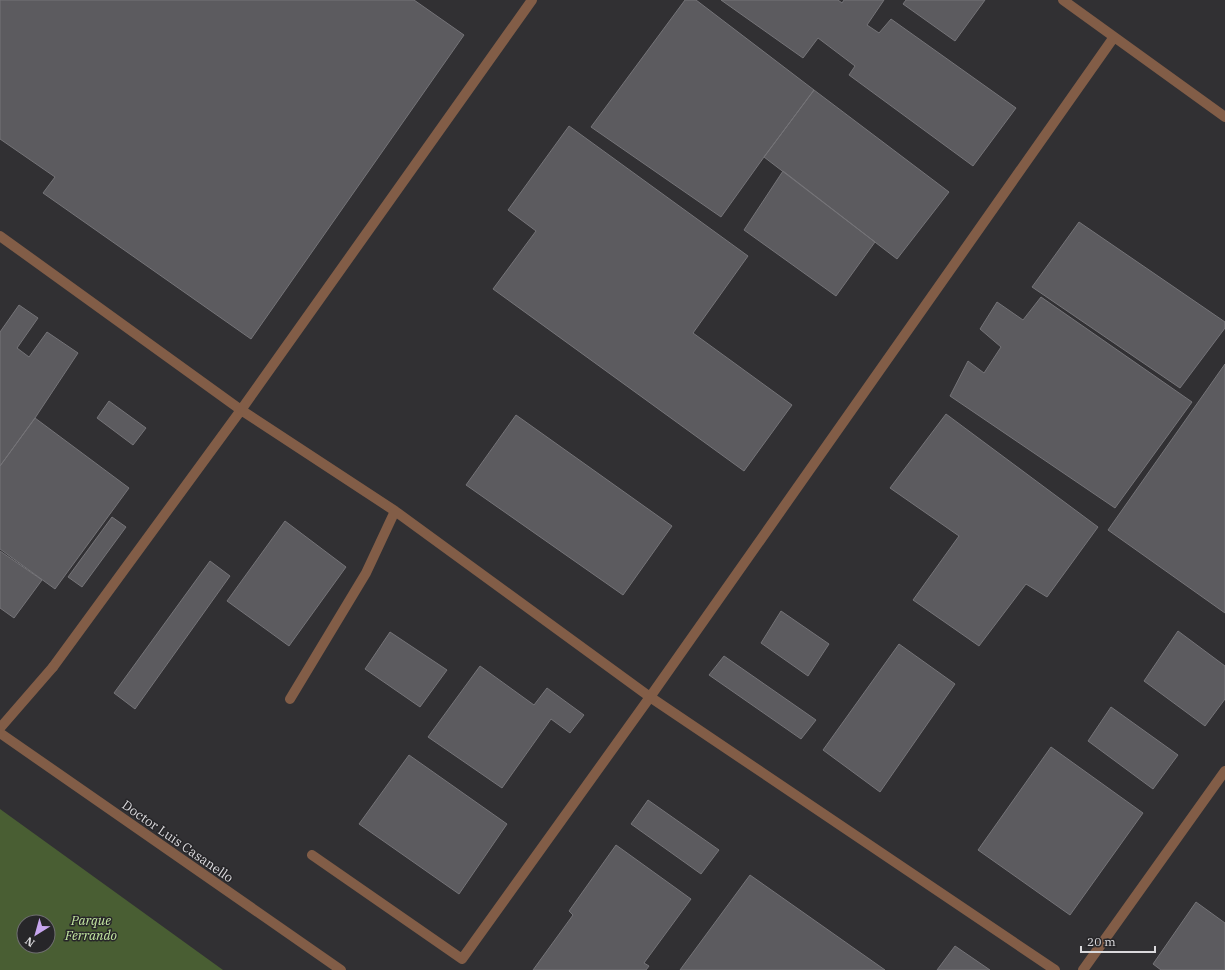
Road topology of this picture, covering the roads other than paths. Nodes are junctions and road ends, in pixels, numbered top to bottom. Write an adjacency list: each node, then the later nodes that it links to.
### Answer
1 (1063, 0): 3 (street)
2 (528, 2): 6 (street)
3 (1114, 37): 4 (street); 8 (street)
4 (1225, 117)
5 (0, 236): 6 (street)
6 (241, 410): 7 (street); 10 (street)
7 (395, 510): 8 (street); 9 (street)
8 (650, 697): 13 (street); 15 (street)
9 (290, 699)
10 (0, 728)
11 (0, 733): 14 (street, Doctor Luis Casanello)
12 (1225, 771): 16 (street)
13 (312, 855)
14 (341, 970)
15 (1055, 970)
16 (1083, 970)

